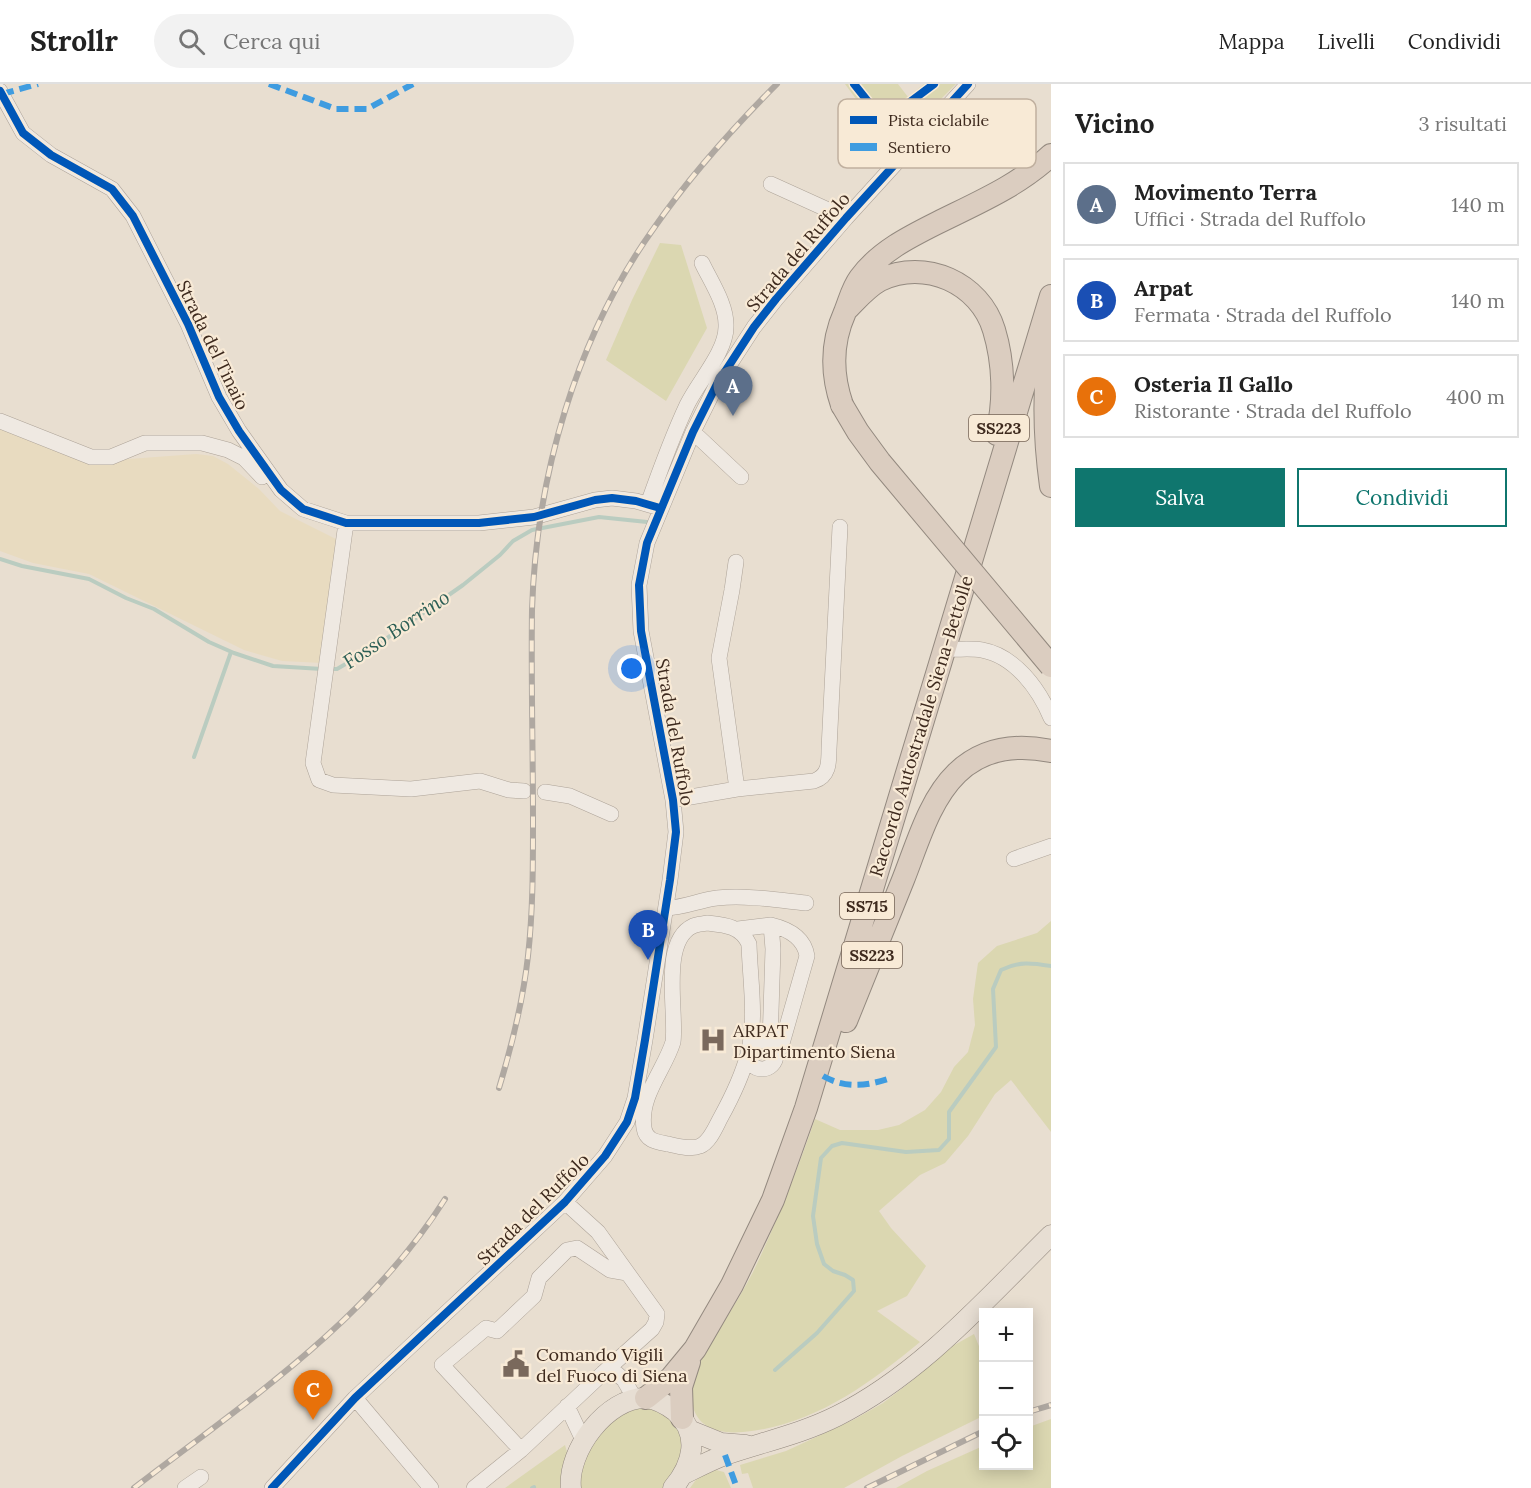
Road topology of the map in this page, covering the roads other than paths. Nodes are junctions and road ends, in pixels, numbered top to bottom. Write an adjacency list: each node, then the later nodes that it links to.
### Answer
1 (968, 84): 3 (street, Strada del Ruffolo)
2 (0, 91): 18 (street, Strada del Tinaio)
3 (954, 99)
4 (1051, 155): 5 (highway, SS223)
5 (1036, 167)
6 (892, 168): 9 (street, Strada del Ruffolo)
7 (1035, 168): 12 (highway, SS223)
8 (771, 184): 9 (street)
9 (846, 218): 15 (street, Strada del Ruffolo)
10 (702, 263): 19 (street)
11 (1051, 296): 23 (highway, Raccordo Autostradale Siena-Bettolle / SS715)
12 (846, 310): 24 (highway, SS223, bridge); 25 (highway, SS223)
13 (1051, 337): 17 (highway, SS223)
14 (0, 421): 18 (street)
15 (693, 432): 16 (street); 19 (street, Strada del Ruffolo)
16 (741, 477)
17 (1051, 486)
18 (281, 490): 20 (street, Strada del Tinaio)
19 (654, 506): 20 (street, Strada del Tinaio); 31 (street, Strada del Ruffolo)
20 (346, 523): 29 (street)
21 (840, 527): 28 (street)
22 (736, 562): 28 (street)
23 (944, 649): 25 (highway, Raccordo Autostradale Siena-Bettolle / SS715); 26 (street)
24 (1051, 666)
25 (928, 704): 43 (highway, Raccordo Autostradale Siena-Bettolle / SS715)
26 (1051, 718)
27 (1051, 751): 43 (highway, SS223)
28 (737, 789): 31 (street)
29 (524, 792)
30 (545, 792): 32 (street)
31 (673, 801): 36 (street, Strada del Ruffolo)
32 (611, 814)
33 (1051, 846): 34 (street)
34 (1014, 859)
35 (806, 903): 36 (street)
36 (666, 908): 39 (street, Strada del Ruffolo)
37 (771, 925): 38 (street); 41 (street); 41 (street)
38 (738, 929): 40 (street); 42 (street)
39 (645, 1040): 40 (street); 44 (street, Strada del Ruffolo)
40 (673, 1042): 42 (street)
41 (773, 1049): 42 (street); 42 (street)
42 (748, 1052)
43 (806, 1108): 47 (highway, Raccordo Autostradale Siena-Bettolle / SS715)
44 (565, 1202): 46 (street); 49 (street, Strada del Ruffolo)
45 (1051, 1235): 54 (main road)
46 (627, 1273): 48 (street); 55 (street)
47 (695, 1349): 50 (highway, Raccordo Autostradale Siena-Bettolle / SS715); 52 (highway, Raccordo Autostradale Siena-Bettolle / SS715)
48 (603, 1373): 50 (street); 51 (street)
49 (355, 1398): 60 (street, Strada del Ruffolo); 61 (street)
50 (640, 1399): 52 (main road); 53 (main road)
51 (567, 1406): 53 (street); 55 (street)
52 (686, 1424): 54 (main road); 57 (main road)
53 (583, 1440): 58 (main road)
54 (761, 1444): 57 (main road)
55 (521, 1450): 62 (street)
56 (201, 1477): 59 (street)
57 (679, 1481)
58 (570, 1487)
59 (185, 1488)
60 (272, 1488)
61 (431, 1488)
62 (474, 1488)

